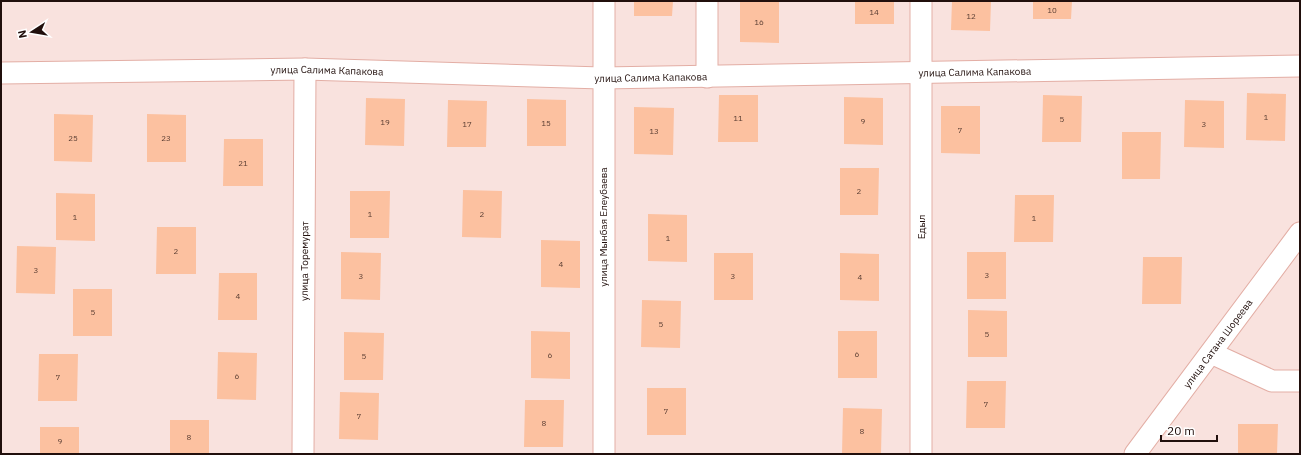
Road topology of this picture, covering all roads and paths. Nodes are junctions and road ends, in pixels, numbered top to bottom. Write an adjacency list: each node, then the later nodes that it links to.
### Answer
1 (604, 1): 9 (street, улица Мынбая Елеубаева)
2 (706, 1): 8 (street)
3 (922, 1): 7 (street, Едыл)
4 (1300, 66): 7 (street, улица Салима Капакова)
5 (305, 69): 6 (street, улица Салима Капакова); 9 (street, улица Салима Капакова); 13 (street, улица Торемурат)
6 (1, 73)
7 (921, 73): 8 (street, улица Салима Капакова); 15 (street, Едыл)
8 (707, 77): 9 (street, улица Салима Капакова)
9 (602, 78): 14 (street, улица Мынбая Елеубаева)
10 (1300, 233): 11 (street, улица Сатана Шореева)
11 (1211, 352): 12 (street); 16 (street, улица Сатана Шореева)
12 (1300, 381)
13 (303, 454)
14 (604, 454)
15 (921, 454)
16 (1135, 454)

